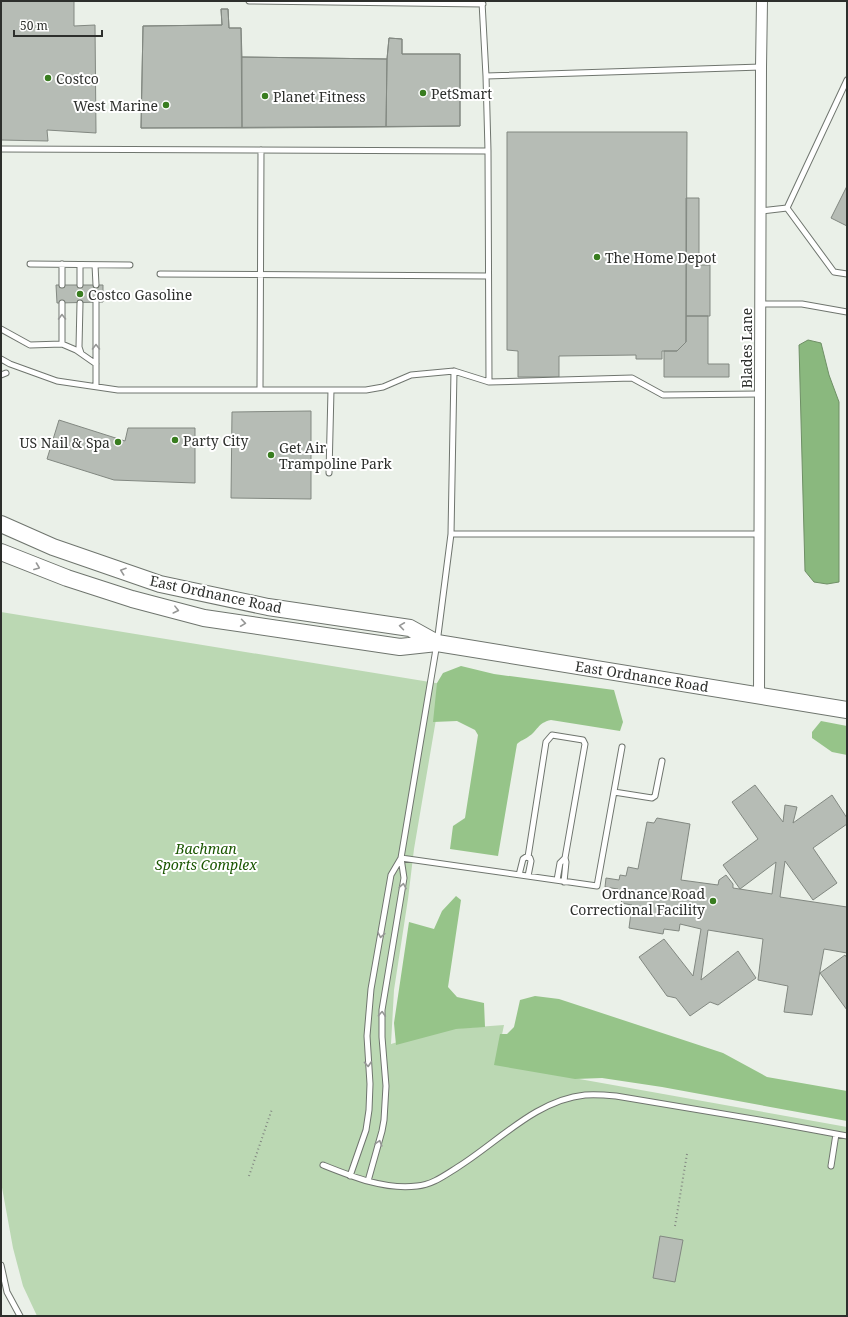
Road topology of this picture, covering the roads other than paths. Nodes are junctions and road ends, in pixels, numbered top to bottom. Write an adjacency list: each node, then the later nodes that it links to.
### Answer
1 (249, 1): 3 (lane)
2 (762, 1): 4 (street, Blades Lane)
3 (482, 2): 5 (lane)
4 (761, 67): 5 (lane); 11 (street, Blades Lane)
5 (486, 76): 9 (lane)
6 (847, 80): 10 (lane)
7 (1, 149): 8 (lane)
8 (261, 150): 9 (lane); 18 (lane)
9 (488, 151): 20 (lane)
10 (787, 208): 11 (lane); 19 (lane)
11 (761, 211): 27 (street, Blades Lane)
12 (30, 264): 13 (lane)
13 (62, 264): 14 (lane); 21 (lane)
14 (80, 265): 15 (lane); 22 (lane)
15 (95, 265): 16 (lane); 23 (lane)
16 (130, 265)
17 (160, 274): 18 (lane)
18 (260, 274): 20 (lane); 37 (lane)
19 (847, 274)
20 (488, 276): 35 (lane)
21 (62, 285)
22 (80, 285)
23 (96, 285)
24 (96, 302): 33 (lane, one-way to 24)
25 (62, 303): 30 (lane, one-way to 25)
26 (80, 303): 31 (lane)
27 (761, 304): 28 (lane); 39 (street, Blades Lane)
28 (847, 312)
29 (1, 329): 30 (lane)
30 (62, 344): 31 (lane)
31 (82, 354): 33 (lane)
32 (1, 359): 36 (lane)
33 (96, 364): 36 (lane)
34 (454, 370): 35 (lane); 38 (lane); 42 (lane)
35 (489, 382): 39 (lane)
36 (96, 386): 37 (lane)
37 (260, 390): 38 (lane)
38 (331, 390): 40 (lane)
39 (760, 394): 43 (street, Blades Lane)
40 (329, 473)
41 (1, 524): 45 (main road, East Ordnance Road, one-way to 41)
42 (451, 534): 43 (lane); 45 (lane)
43 (760, 534): 46 (street, Blades Lane)
44 (1, 552): 45 (main road, East Ordnance Road, one-way to 45)
45 (437, 643): 46 (main road, East Ordnance Road); 51 (lane)
46 (759, 696): 47 (main road, East Ordnance Road)
47 (847, 710)
48 (622, 746): 50 (lane)
49 (662, 761): 50 (lane)
50 (614, 792): 57 (lane)
51 (401, 858): 54 (lane); 62 (lane, one-way to 62); 63 (lane, one-way to 51)
52 (528, 858): 53 (lane); 54 (lane); 55 (lane)
53 (565, 858): 56 (lane); 57 (lane)
54 (519, 875): 55 (lane)
55 (528, 876): 56 (lane)
56 (557, 880): 57 (lane)
57 (564, 882)
58 (836, 1134): 59 (lane); 61 (lane); 63 (lane)
59 (847, 1136)
60 (323, 1165): 62 (lane)
61 (831, 1166)
62 (350, 1176): 63 (lane)
63 (368, 1181)
64 (1, 1265): 65 (lane)
65 (20, 1316)

